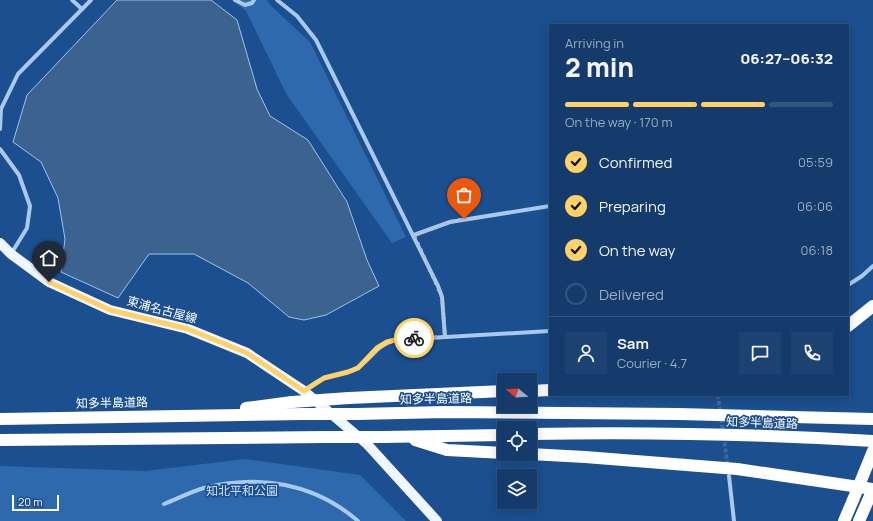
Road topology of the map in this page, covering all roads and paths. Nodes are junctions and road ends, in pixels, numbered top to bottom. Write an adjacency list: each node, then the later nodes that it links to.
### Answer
1 (72, 0): 6 (street)
2 (91, 0): 6 (street)
3 (235, 0): 4 (street)
4 (254, 0)
5 (277, 0): 10 (street)
6 (82, 9): 7 (street)
7 (0, 129)
8 (0, 149): 12 (street)
9 (549, 206): 10 (street)
10 (414, 235): 18 (street)
11 (0, 243): 12 (main road, 東浦名古屋線)
12 (11, 254): 20 (main road, 東浦名古屋線)
13 (873, 266): 14 (street)
14 (849, 284)
15 (873, 306): 16 (highway)
16 (849, 325)
17 (549, 331): 18 (street)
18 (445, 337): 20 (street)
19 (549, 390): 22 (highway)
20 (304, 391): 38 (main road, 東浦名古屋線)
21 (497, 391): 23 (highway, bridge)
22 (537, 391)
23 (189, 416): 24 (highway, 知多半島道路); 25 (highway, 知多半島道路, bridge)
24 (0, 419)
25 (873, 419)
26 (537, 434): 30 (highway, 知多半島道路)
27 (497, 435): 28 (highway)
28 (405, 436): 29 (highway, bridge); 32 (highway)
29 (0, 440)
30 (873, 441)
31 (873, 450): 40 (highway, bridge)
32 (497, 453)
33 (537, 454): 35 (highway)
34 (729, 476): 39 (street)
35 (873, 489): 41 (highway)
36 (164, 504): 37 (street)
37 (358, 521)
38 (437, 521)
39 (734, 521)
40 (844, 521)
41 (859, 521)

